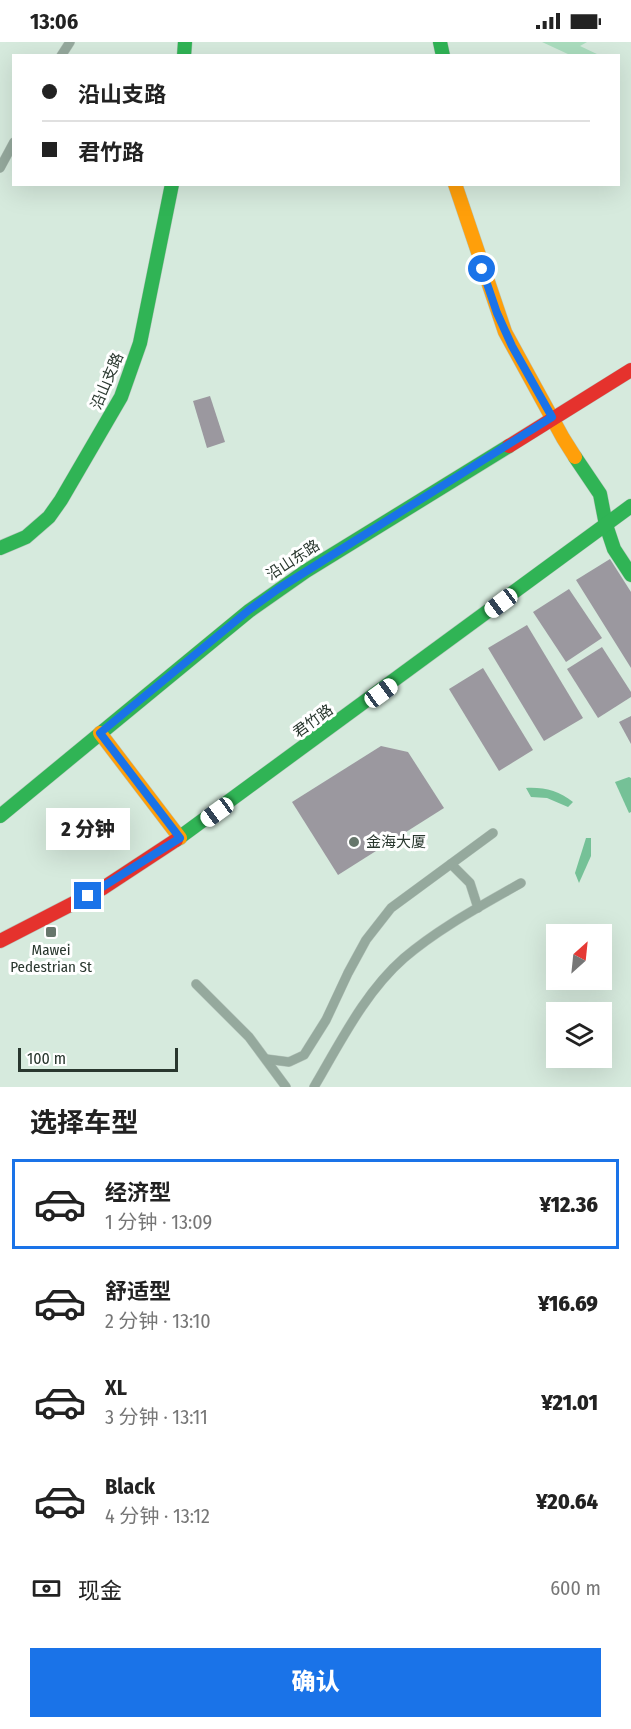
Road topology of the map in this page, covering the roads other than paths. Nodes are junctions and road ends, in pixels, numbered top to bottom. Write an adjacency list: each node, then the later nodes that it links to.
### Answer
1 (12, 146): 2 (street)
2 (0, 168)
3 (172, 186): 9 (street, 沿山支路)
4 (456, 186): 6 (street)
5 (631, 370): 6 (street, 沿山东路)
6 (552, 417): 8 (street); 11 (street, 沿山东路)
7 (631, 506): 8 (street, 君竹路)
8 (606, 525): 10 (street); 14 (street, 君竹路)
9 (0, 548)
10 (631, 575)
11 (100, 733): 12 (street, 沿山东路); 14 (street)
12 (0, 816)
13 (493, 833): 15 (street)
14 (180, 838): 18 (street, 君竹路)
15 (451, 864): 17 (street); 20 (street)
16 (521, 882): 17 (street)
17 (478, 908): 22 (street)
18 (0, 941)
19 (196, 984): 20 (street)
20 (266, 1059): 21 (street)
21 (286, 1087)
22 (314, 1087)

